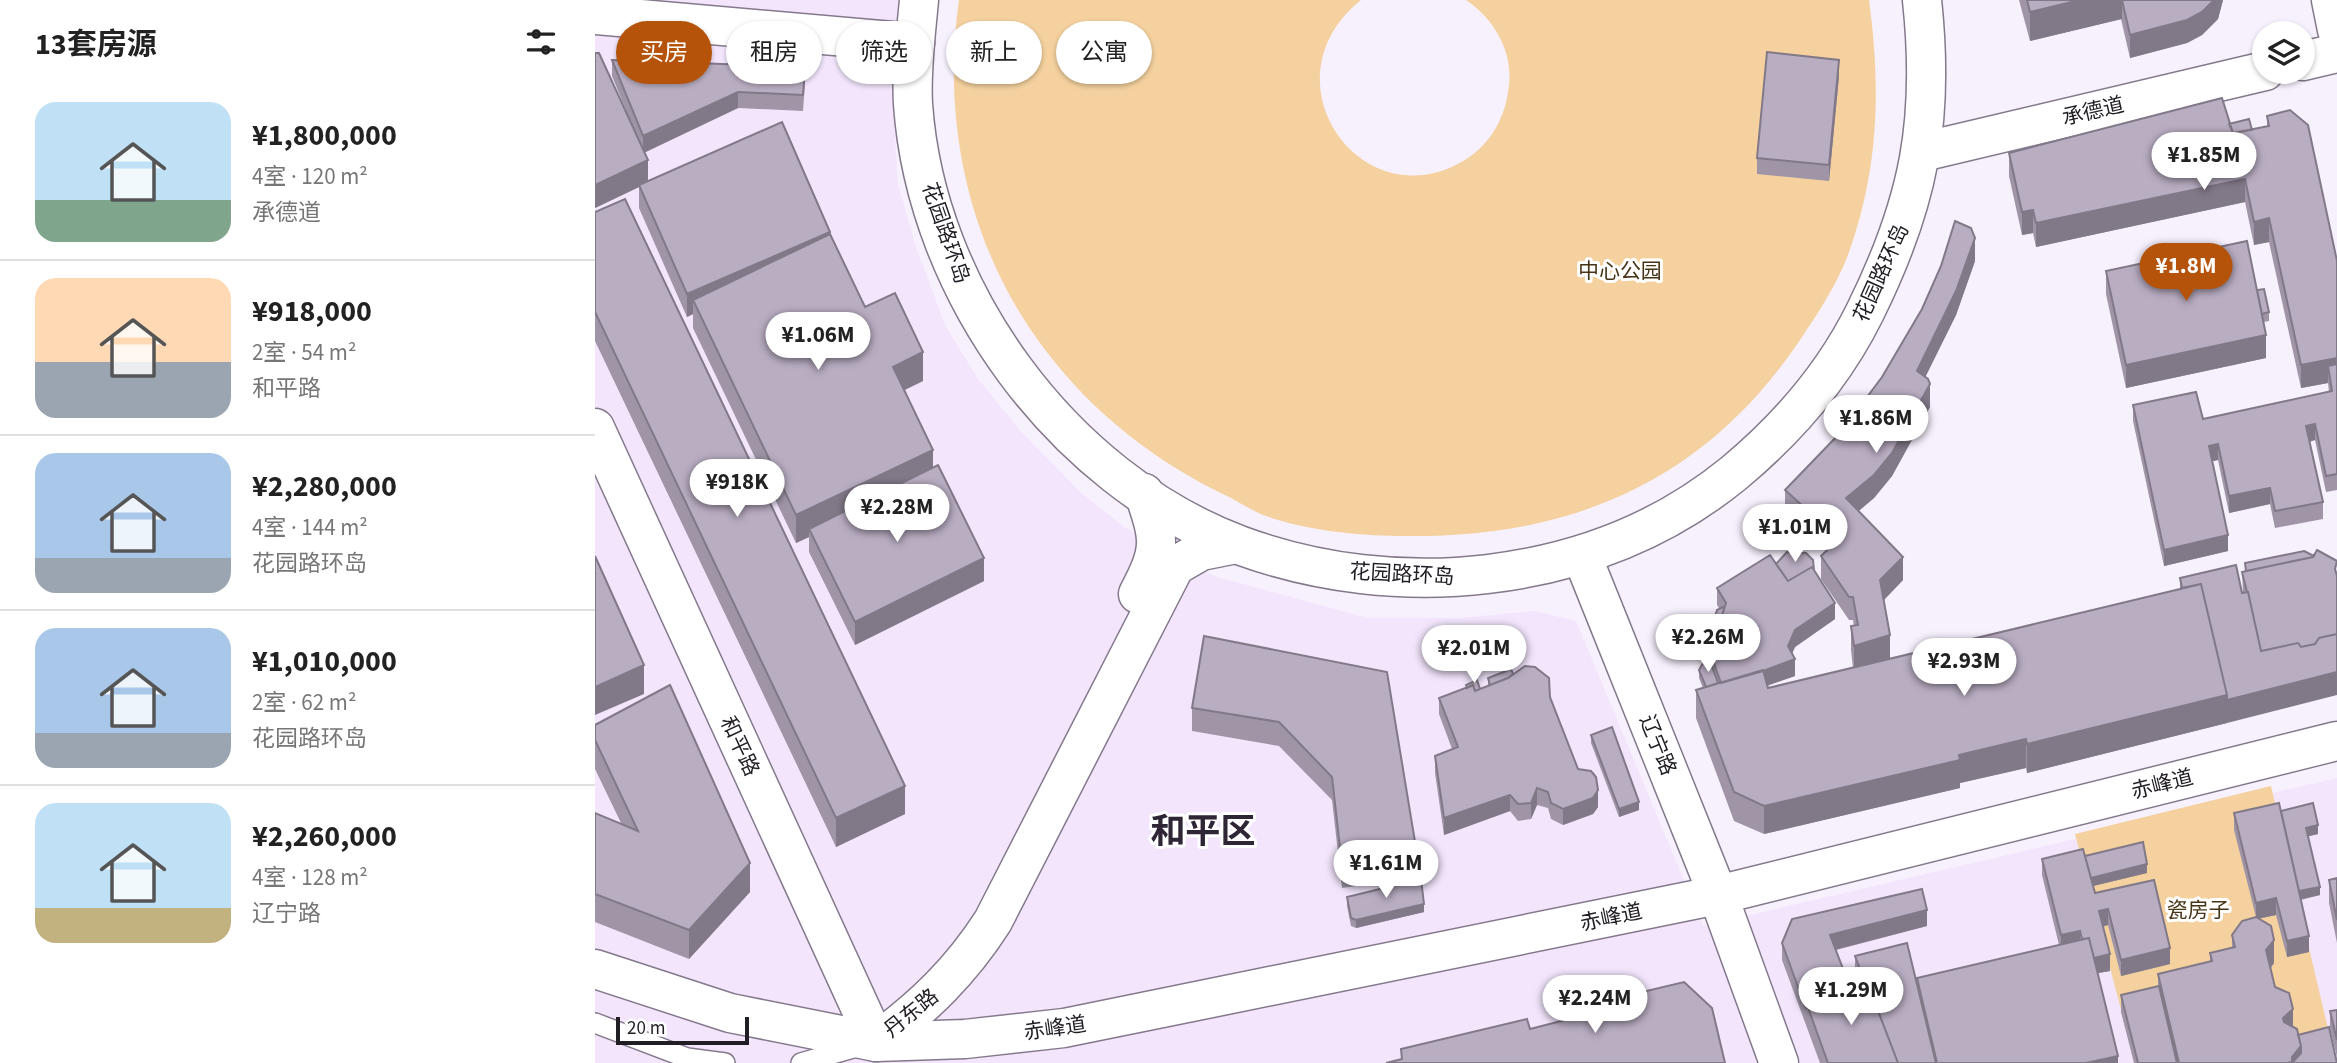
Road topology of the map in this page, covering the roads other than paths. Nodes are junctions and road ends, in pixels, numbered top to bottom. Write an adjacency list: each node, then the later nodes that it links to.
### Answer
1 (919, 0): 5 (street, 花园路环岛)
2 (1922, 0): 12 (street, 花园路环岛)
3 (2331, 0): 6 (street)
4 (595, 15): 7 (street)
5 (917, 21)
6 (2337, 30)
7 (836, 36)
8 (2337, 53): 9 (street)
9 (2315, 58)
10 (2252, 74): 12 (street, 承德道)
11 (914, 84): 14 (street, 花园路环岛)
12 (1922, 152): 16 (street, 花园路环岛)
13 (595, 429): 21 (street, 和平路)
14 (1144, 493): 15 (street, 花园路环岛); 21 (street, 丹东路)
15 (1236, 544): 16 (street, 花园路环岛); 21 (street, 丹东路)
16 (1582, 556): 18 (street, 辽宁路)
17 (2337, 741): 18 (street, 赤峰道)
18 (1718, 895): 21 (street, 赤峰道); 24 (street, 辽宁路)
19 (595, 970): 21 (street, 赤峰道)
20 (595, 1023): 22 (lane)
21 (881, 1052): 23 (lane, 赤峰道)
22 (725, 1063)
23 (801, 1063)
24 (1779, 1063)

